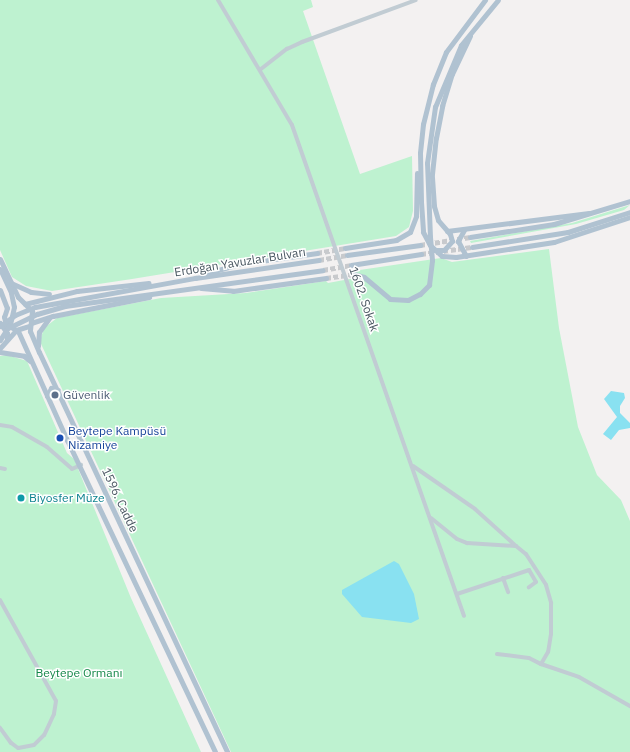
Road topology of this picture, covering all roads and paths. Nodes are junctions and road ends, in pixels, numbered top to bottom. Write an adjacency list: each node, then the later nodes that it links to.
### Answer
1 (218, 0): 6 (street, 1602. Sokak)
2 (416, 0): 6 (street)
3 (485, 0): 7 (main road)
4 (498, 0): 5 (main road)
5 (472, 31): 13 (main road); 15 (main road)
6 (261, 69): 58 (street, 1602. Sokak)
7 (420, 160): 15 (main road); 18 (main road)
8 (630, 201): 9 (main road)
9 (600, 212): 12 (main road); 14 (main road)
10 (630, 212): 17 (main road)
11 (630, 217): 23 (main road)
12 (464, 230): 13 (main road); 23 (main road)
13 (447, 231): 19 (main road)
14 (470, 237)
15 (428, 238): 19 (main road); 29 (main road, bridge)
16 (420, 244): 22 (main road)
17 (472, 247)
18 (345, 248)
19 (434, 250): 23 (main road)
20 (317, 253): 30 (main road)
21 (421, 254): 26 (main road)
22 (348, 255)
23 (466, 256)
24 (0, 259): 32 (main road, 1596. Cadde)
25 (319, 260): 30 (main road, Erdoğan Yavuzlar Bulvarı)
26 (351, 265)
27 (0, 269): 47 (main road, bridge)
28 (323, 270): 34 (main road, Erdoğan Yavuzlar Bulvarı)
29 (354, 274)
30 (195, 278): 33 (main road, Erdoğan Yavuzlar Bulvarı)
31 (326, 278): 34 (main road)
32 (10, 282): 37 (main road); 38 (main road, 1596. Cadde)
33 (164, 283): 37 (main road, Erdoğan Yavuzlar Bulvarı); 42 (main road, Erdoğan Yavuzlar Bulvarı, bridge)
34 (196, 287): 36 (main road, Erdoğan Yavuzlar Bulvarı)
35 (0, 290): 39 (main road, 1596. Cadde)
36 (168, 291): 41 (main road, Erdoğan Yavuzlar Bulvarı); 45 (main road, Erdoğan Yavuzlar Bulvarı, bridge)
37 (58, 294): 38 (main road, Erdoğan Yavuzlar Bulvarı)
38 (24, 303): 39 (main road); 43 (main road, 1596. Cadde)
39 (7, 308): 40 (main road); 44 (main road, 1596. Cadde)
40 (0, 315)
41 (53, 316): 43 (main road, Erdoğan Yavuzlar Bulvarı); 50 (main road)
42 (0, 324): 46 (main road)
43 (30, 324): 44 (main road); 50 (main road, 1596. Cadde)
44 (17, 331): 46 (main road); 51 (main road, 1596. Cadde)
45 (1, 334)
46 (6, 339): 48 (main road)
47 (0, 340)
48 (0, 348)
49 (0, 352): 51 (main road)
50 (39, 352): 52 (main road, 1596. Cadde)
51 (33, 364): 53 (main road, 1596. Cadde)
52 (58, 390): 53 (main road); 54 (main road, 1596. Cadde)
53 (47, 396): 55 (main road, 1596. Cadde)
54 (61, 397): 55 (main road); 74 (main road, 1596. Cadde)
55 (50, 402): 57 (main road, 1596. Cadde)
56 (0, 425): 57 (street)
57 (81, 465): 73 (main road, 1596. Cadde)
58 (412, 465): 61 (street, 1602. Sokak); 62 (street)
59 (0, 468): 60 (street)
60 (5, 469)
61 (431, 518): 62 (street); 66 (street, 1602. Sokak)
62 (516, 546): 70 (street)
63 (503, 578): 64 (street); 65 (street); 66 (street)
64 (529, 587)
65 (508, 592)
66 (457, 594): 68 (street, 1602. Sokak)
67 (0, 600): 72 (street)
68 (464, 616)
69 (498, 654): 70 (street)
70 (541, 664): 71 (street)
71 (630, 706)
72 (0, 728)
73 (215, 752)
74 (227, 752)

